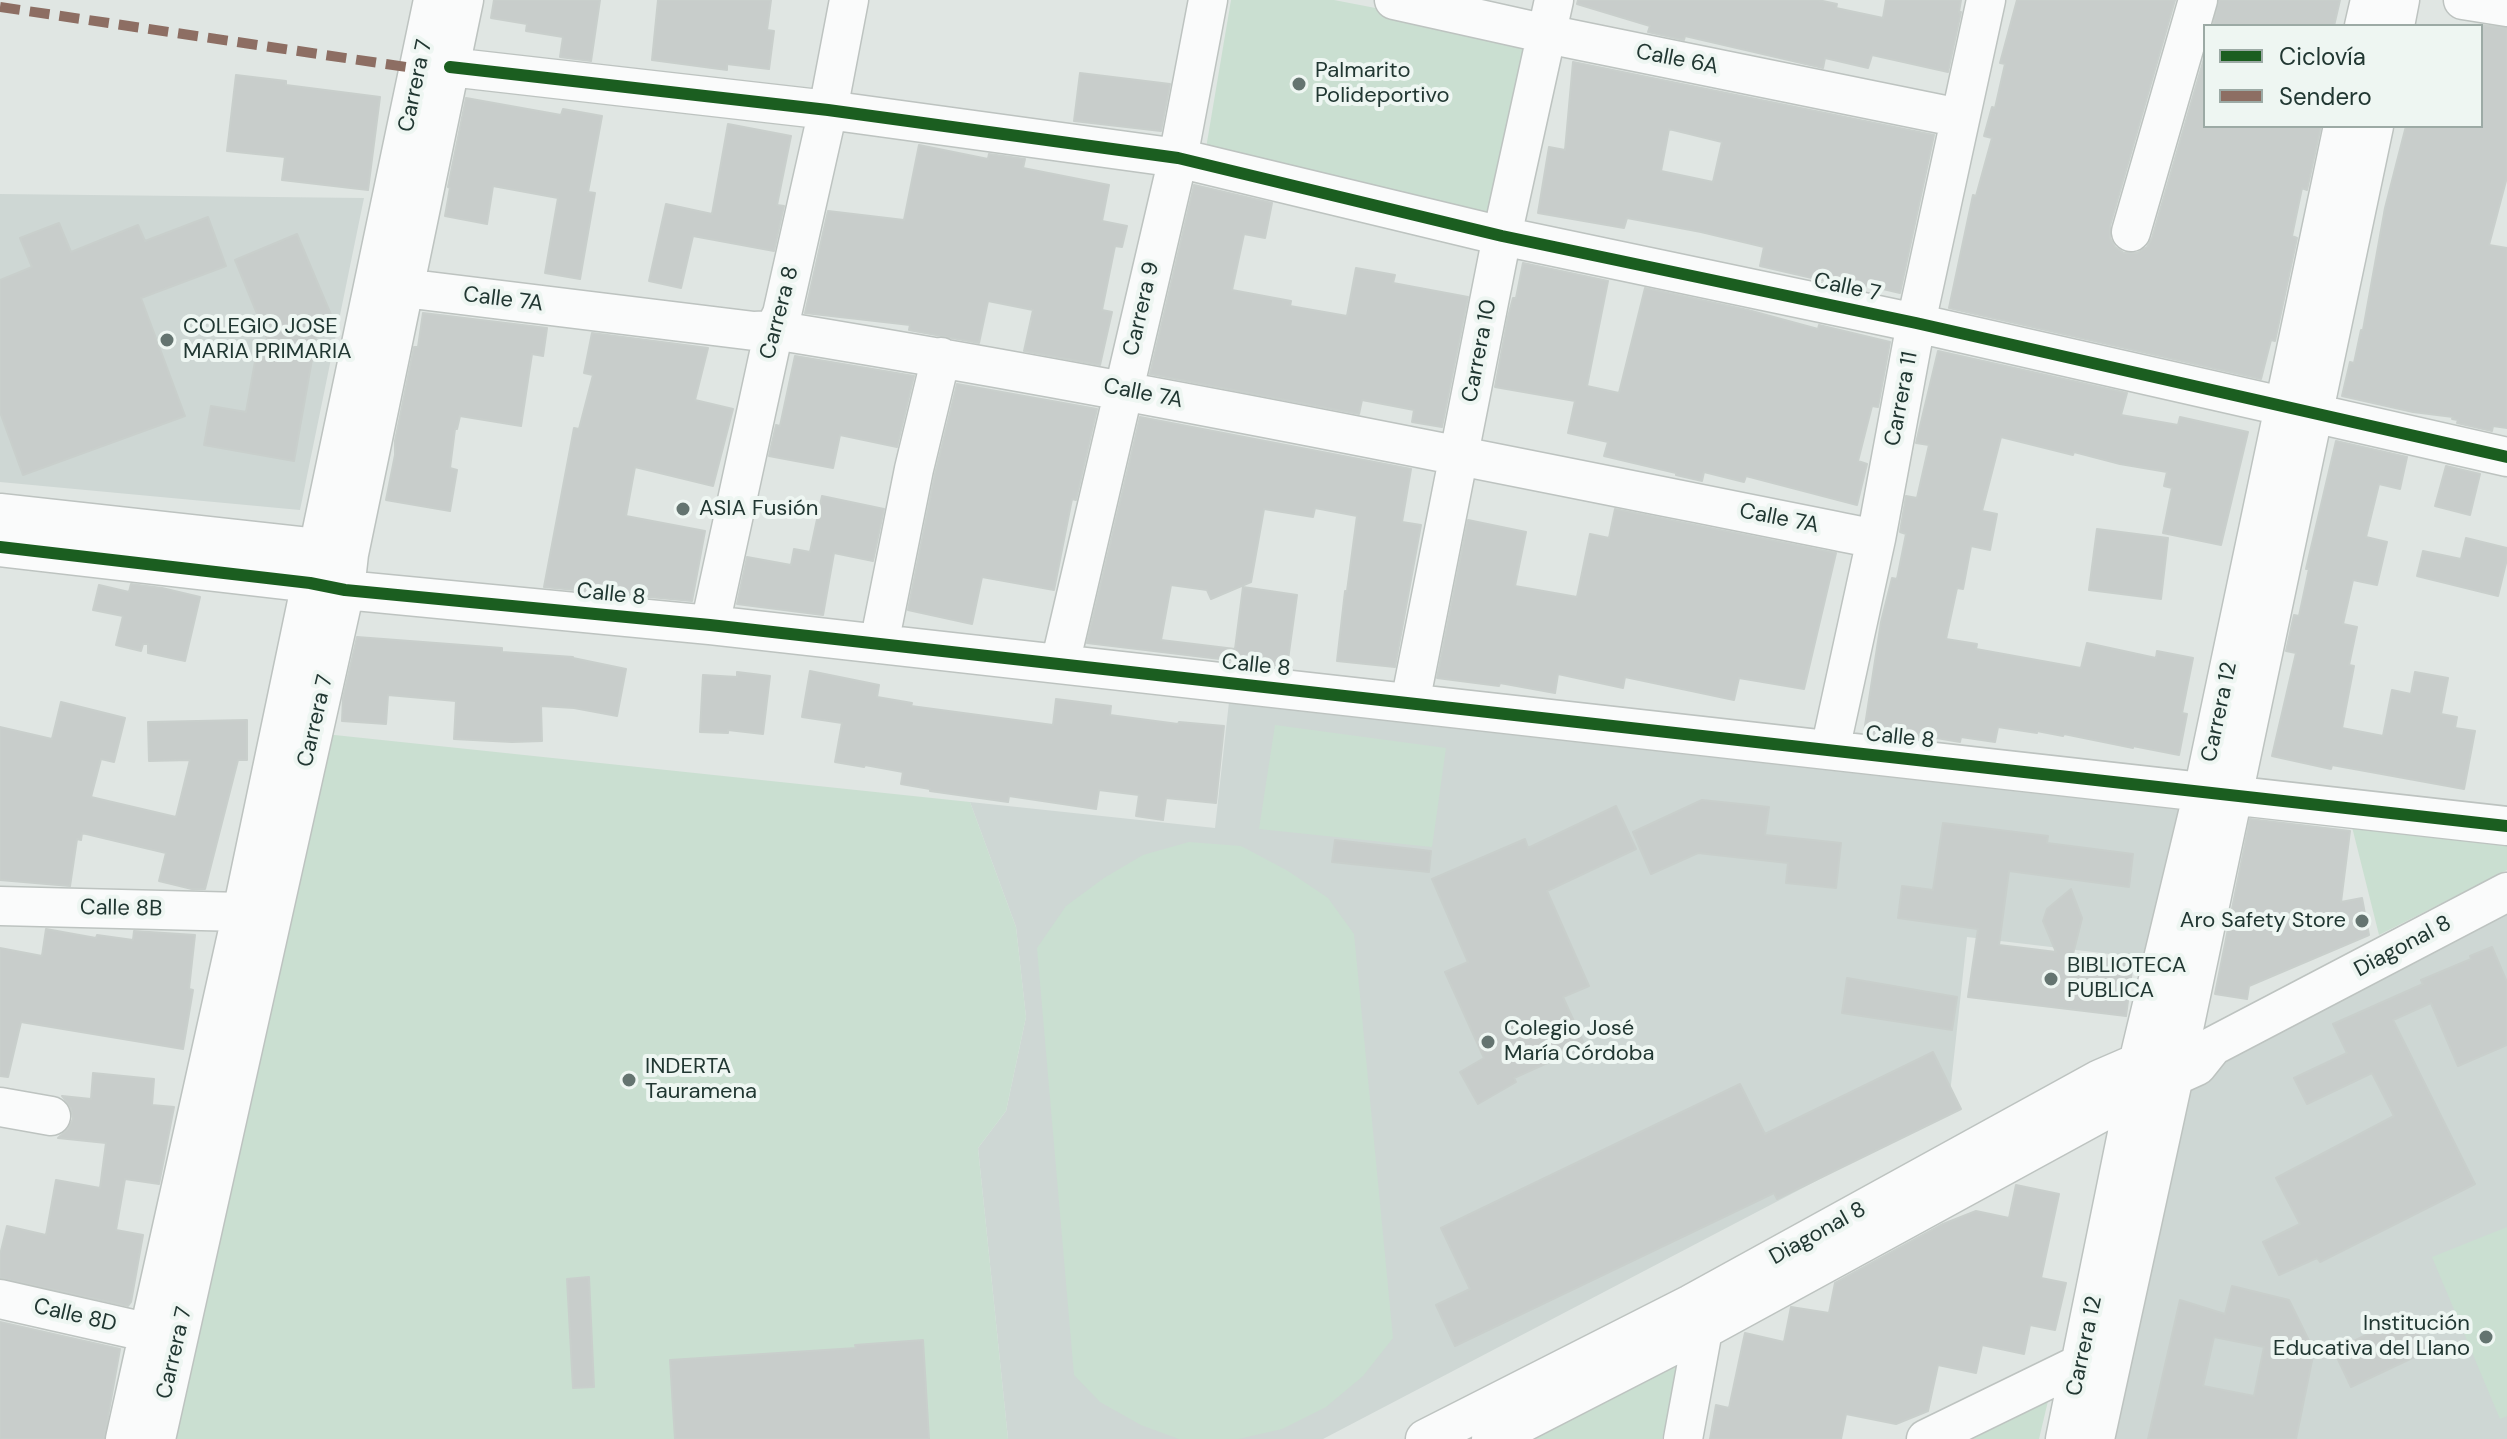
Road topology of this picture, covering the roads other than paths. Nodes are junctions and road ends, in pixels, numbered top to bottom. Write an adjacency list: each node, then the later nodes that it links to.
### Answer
1 (433, 0): 34 (street, Carrera 7)
2 (464, 0): 15 (street, Carrera 7)
3 (849, 0): 16 (street, Carrera 8)
4 (1208, 0): 20 (street, Carrera 9)
5 (1394, 0): 12 (street, Calle 6A)
6 (1986, 0): 17 (street, Carrera 11)
7 (2198, 0): 21 (street)
8 (2370, 0): 13 (street)
9 (2400, 0): 14 (street)
10 (2463, 0): 11 (street)
11 (2507, 7)
12 (1550, 17): 17 (street, Calle 6A); 22 (street, Carrera 10)
13 (2364, 24)
14 (2395, 24)
15 (450, 67): 16 (street, Calle 7); 23 (street, Carrera 7)
16 (828, 110): 20 (street, Calle 7); 25 (street, Carrera 8)
17 (1960, 118): 24 (street, Carrera 11)
18 (2343, 128): 28 (street, Carrera 12)
19 (2373, 128): 28 (street, Carrera 12)
20 (1178, 158): 22 (street, Calle 7); 27 (street, Carrera 9)
21 (2131, 232)
22 (1502, 236): 24 (street, Calle 7); 29 (street, Carrera 10)
23 (404, 288): 25 (street, Calle 7A); 34 (street, Carrera 7)
24 (1916, 323): 28 (street, Calle 7); 32 (street, Carrera 11)
25 (774, 330): 26 (street, Calle 7A); 35 (street, Carrera 8)
26 (941, 357): 27 (street, Calle 7A); 36 (street)
27 (1124, 390): 29 (street, Calle 7A); 37 (street, Carrera 9)
28 (2298, 410): 30 (street, Calle 7); 40 (street, Carrera 12)
29 (1460, 456): 32 (street, Calle 7A); 38 (street, Carrera 10)
30 (2507, 457)
31 (0, 513): 34 (street, Calle 8)
32 (1876, 539): 39 (street, Carrera 11)
33 (0, 547): 34 (street, Calle 8)
34 (331, 569): 35 (street, Calle 8); 44 (street, Carrera 7); 54 (street, Carrera 7)
35 (710, 625): 36 (street, Calle 8)
36 (879, 644): 37 (street, Calle 8)
37 (1060, 664): 38 (street, Calle 8)
38 (1410, 703): 39 (street, Calle 8)
39 (1830, 750): 40 (street, Calle 8)
40 (2218, 794): 41 (street, Calle 8); 45 (street, Carrera 12); 46 (street, Carrera 12)
41 (2507, 826)
42 (2507, 892): 45 (street, Diagonal 8)
43 (0, 906): 44 (street, Calle 8B)
44 (242, 912): 51 (street, Carrera 7)
45 (2189, 1055): 46 (street, Diagonal 8); 52 (street, Carrera 12)
46 (2137, 1078): 50 (street, Diagonal 8); 52 (street, Carrera 12)
47 (0, 1107): 48 (street)
48 (51, 1116)
49 (0, 1299): 51 (street, Calle 8D)
50 (1697, 1317): 55 (street, Diagonal 8); 56 (street, Diagonal 8); 57 (street)
51 (150, 1333): 53 (street, Carrera 7)
52 (2097, 1360): 58 (street); 59 (street, Carrera 12); 60 (street, Carrera 12)
53 (125, 1439)
54 (156, 1439)
55 (1425, 1439)
56 (1491, 1439)
57 (1683, 1439)
58 (1926, 1439)
59 (2065, 1439)
60 (2095, 1439)

